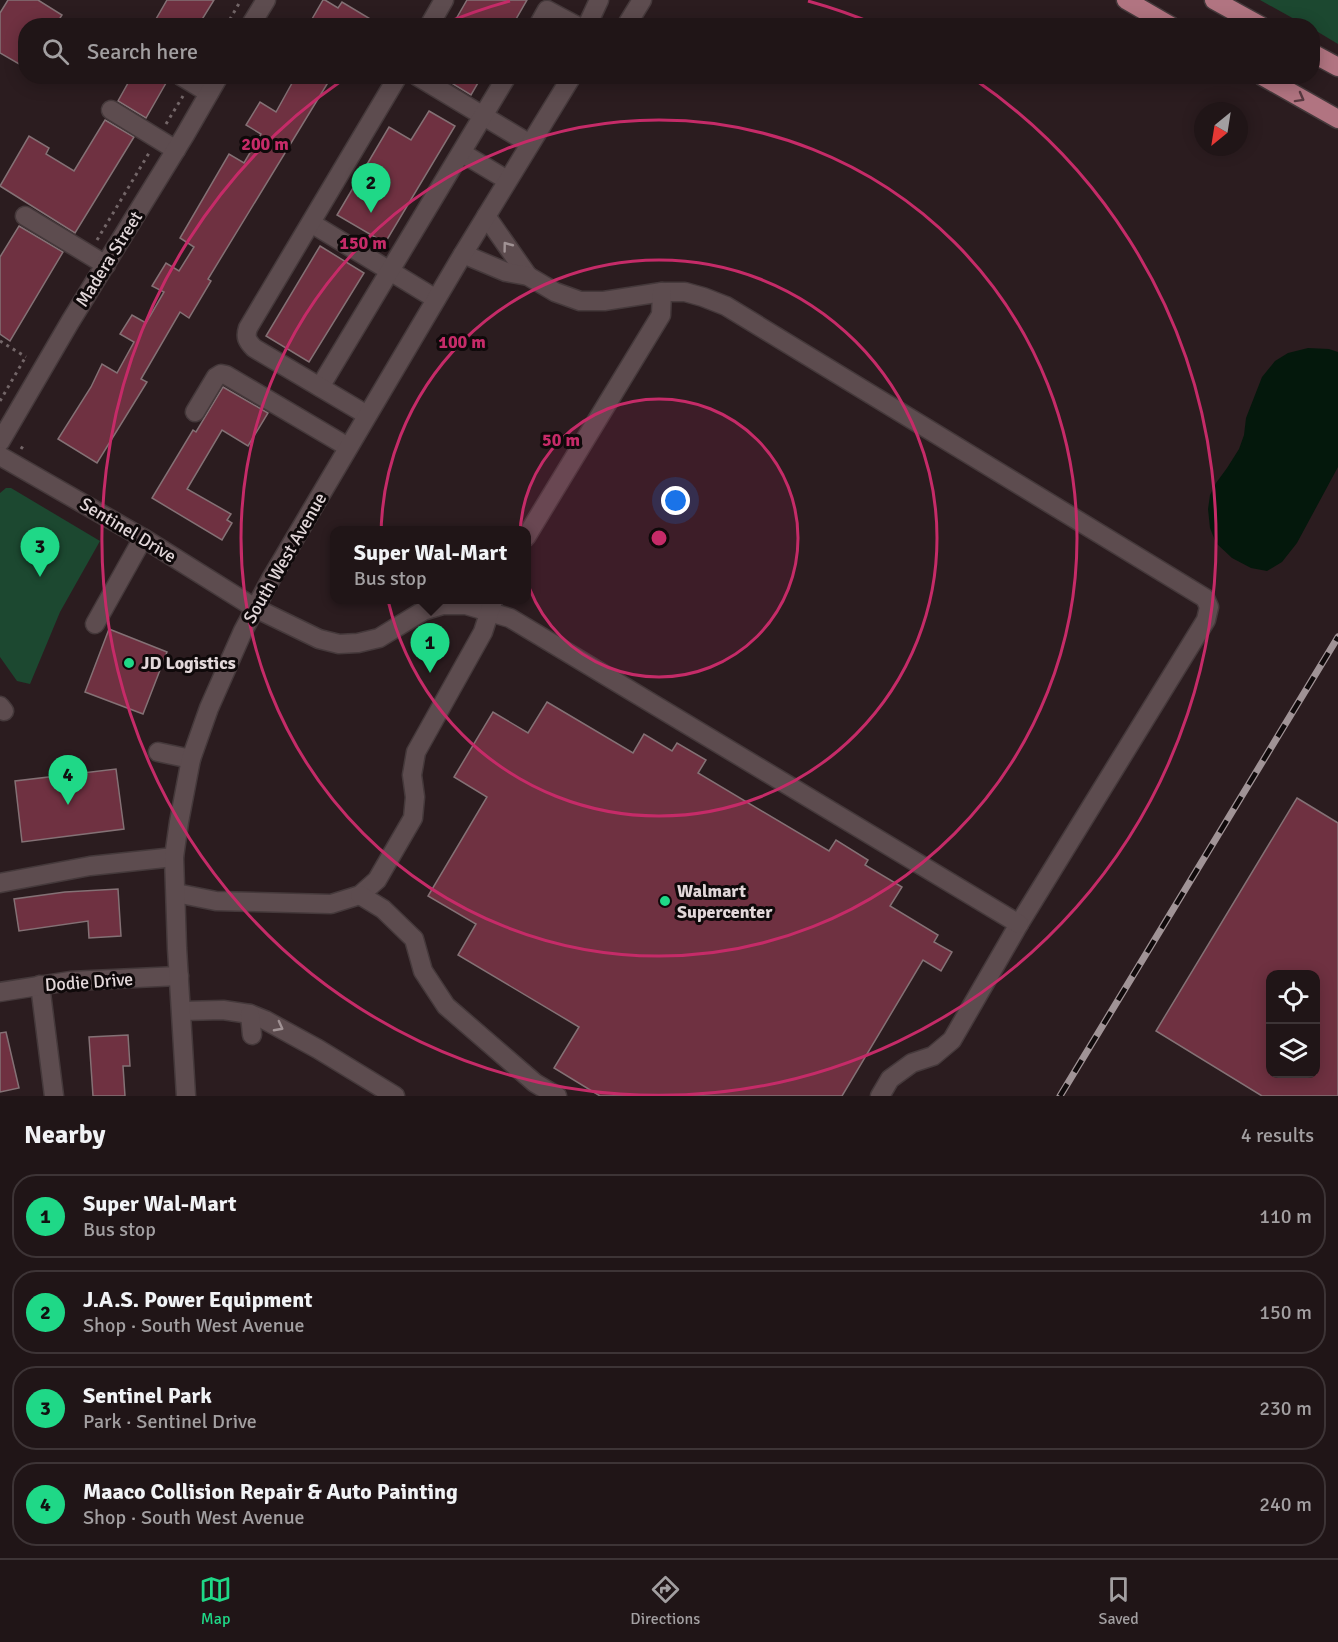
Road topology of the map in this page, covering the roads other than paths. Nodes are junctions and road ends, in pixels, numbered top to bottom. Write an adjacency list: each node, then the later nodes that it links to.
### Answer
1 (266, 0): 7 (street)
2 (444, 0): 8 (street)
3 (599, 0): 11 (street)
4 (642, 0): 12 (street)
5 (1126, 0): 13 (main road)
6 (1214, 0): 14 (main road)
7 (255, 18)
8 (434, 18)
9 (542, 18): 10 (street)
10 (562, 18)
11 (591, 18)
12 (631, 18)
13 (1157, 18)
14 (1247, 18)
15 (1320, 57): 16 (main road)
16 (1338, 67)
17 (202, 84): 27 (street, Madera Street)
18 (393, 84): 32 (street)
19 (430, 84): 24 (street)
20 (502, 84): 24 (street)
21 (567, 84): 26 (street, South West Avenue)
22 (1276, 84): 25 (main road, one-way to 25)
23 (111, 110): 27 (street)
24 (483, 117): 26 (street); 28 (street)
25 (1338, 119)
26 (530, 144): 29 (street, South West Avenue)
27 (176, 150): 34 (street, Madera Street)
28 (462, 153): 29 (street); 35 (street)
29 (507, 180): 31 (street, South West Avenue)
30 (25, 216): 34 (street)
31 (486, 216): 33 (street, South West Avenue); 36 (street, one-way to 31)
32 (311, 223): 35 (street); 39 (street)
33 (463, 254): 36 (street); 38 (street, South West Avenue)
34 (105, 265): 42 (street, Madera Street)
35 (390, 271): 38 (street); 39 (street)
36 (528, 276): 37 (street)
37 (662, 292): 45 (street); 56 (street)
38 (436, 299): 41 (street, South West Avenue)
39 (320, 387): 41 (street)
40 (195, 412): 43 (street)
41 (367, 415): 43 (street, South West Avenue)
42 (0, 442)
43 (348, 447): 48 (street, South West Avenue)
44 (0, 456): 46 (street, Sentinel Drive)
45 (531, 529)
46 (143, 538): 48 (street, Sentinel Drive); 49 (street)
47 (492, 605): 48 (street, Sentinel Drive); 55 (street); 56 (street, Sentinel Drive)
48 (255, 608): 51 (street, South West Avenue)
49 (95, 624)
50 (158, 752): 51 (street)
51 (191, 759): 52 (street, South West Avenue)
52 (174, 857): 53 (street); 54 (street, South West Avenue)
53 (0, 883)
54 (176, 893): 55 (street); 57 (street, South West Avenue)
55 (360, 895): 66 (street)
56 (1019, 924): 67 (street)
57 (179, 976): 58 (street, Dodie Drive); 60 (street, South West Avenue)
58 (40, 985): 59 (street, Dodie Drive); 63 (street)
59 (0, 992)
60 (182, 1011): 61 (street); 64 (street, South West Avenue)
61 (250, 1014): 62 (street); 65 (street, one-way to 65)
62 (252, 1035)
63 (54, 1096)
64 (186, 1096)
65 (395, 1096)
66 (557, 1096)
67 (880, 1096)

